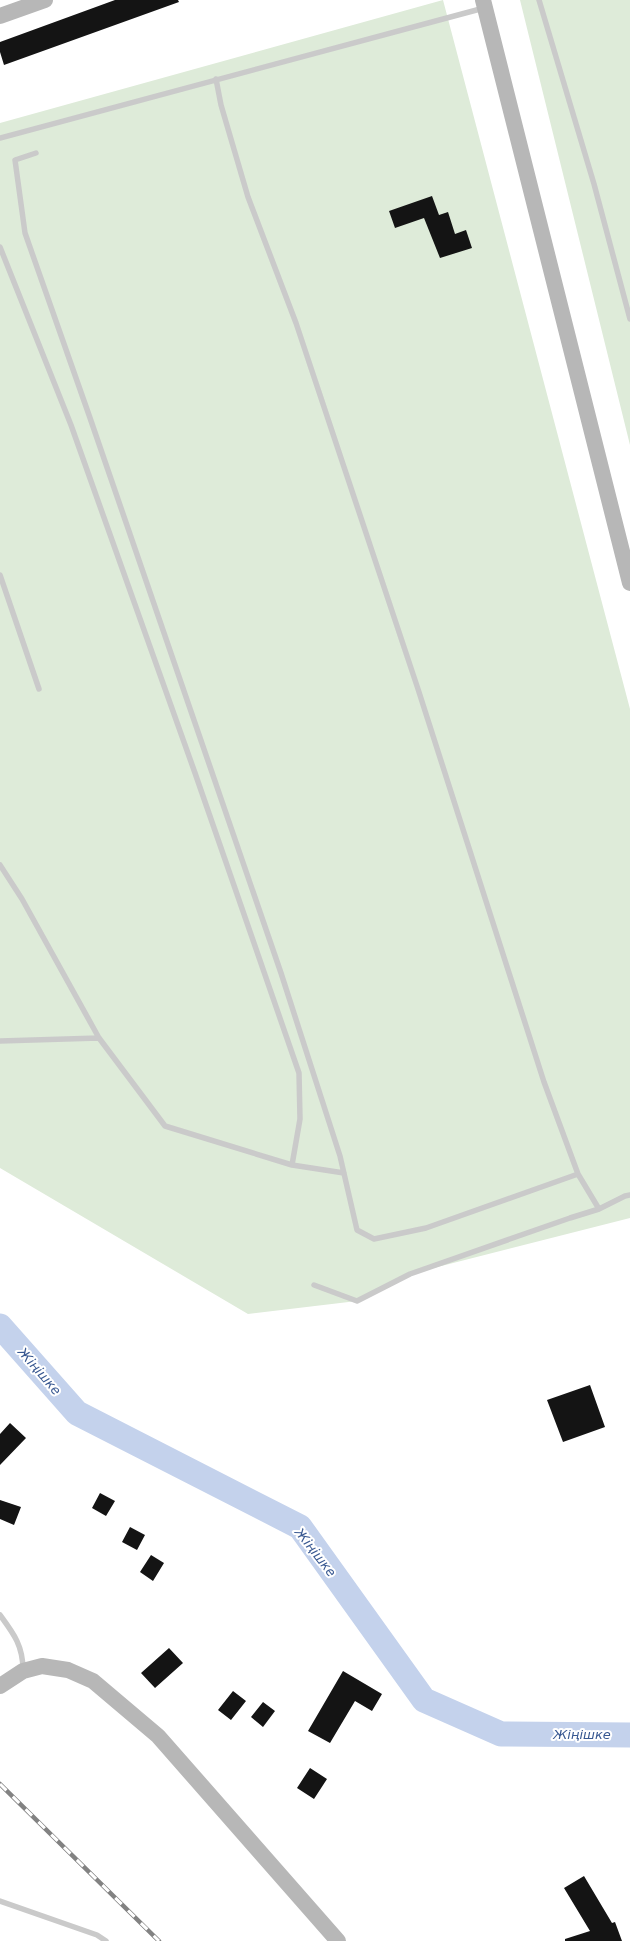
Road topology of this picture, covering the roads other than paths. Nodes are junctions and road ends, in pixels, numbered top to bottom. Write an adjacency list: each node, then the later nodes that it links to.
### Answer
1 (45, 0): 4 (street)
2 (539, 0): 9 (lane)
3 (484, 4): 5 (lane); 11 (street)
4 (0, 16)
5 (216, 79): 6 (lane); 18 (lane)
6 (0, 138)
7 (36, 153): 17 (lane)
8 (0, 247): 16 (lane)
9 (630, 318)
10 (0, 575): 12 (lane)
11 (630, 583)
12 (39, 689)
13 (0, 865): 14 (lane)
14 (99, 1038): 15 (lane); 16 (lane)
15 (0, 1041)
16 (292, 1165): 17 (lane)
17 (344, 1173): 18 (lane)
18 (578, 1174): 20 (lane)
19 (630, 1195): 20 (lane)
20 (599, 1209): 21 (lane)
21 (314, 1285)
22 (0, 1615): 23 (lane)
23 (23, 1671): 24 (street); 27 (street)
24 (0, 1686)
25 (0, 1901): 26 (lane)
26 (106, 1941)
27 (338, 1941)

